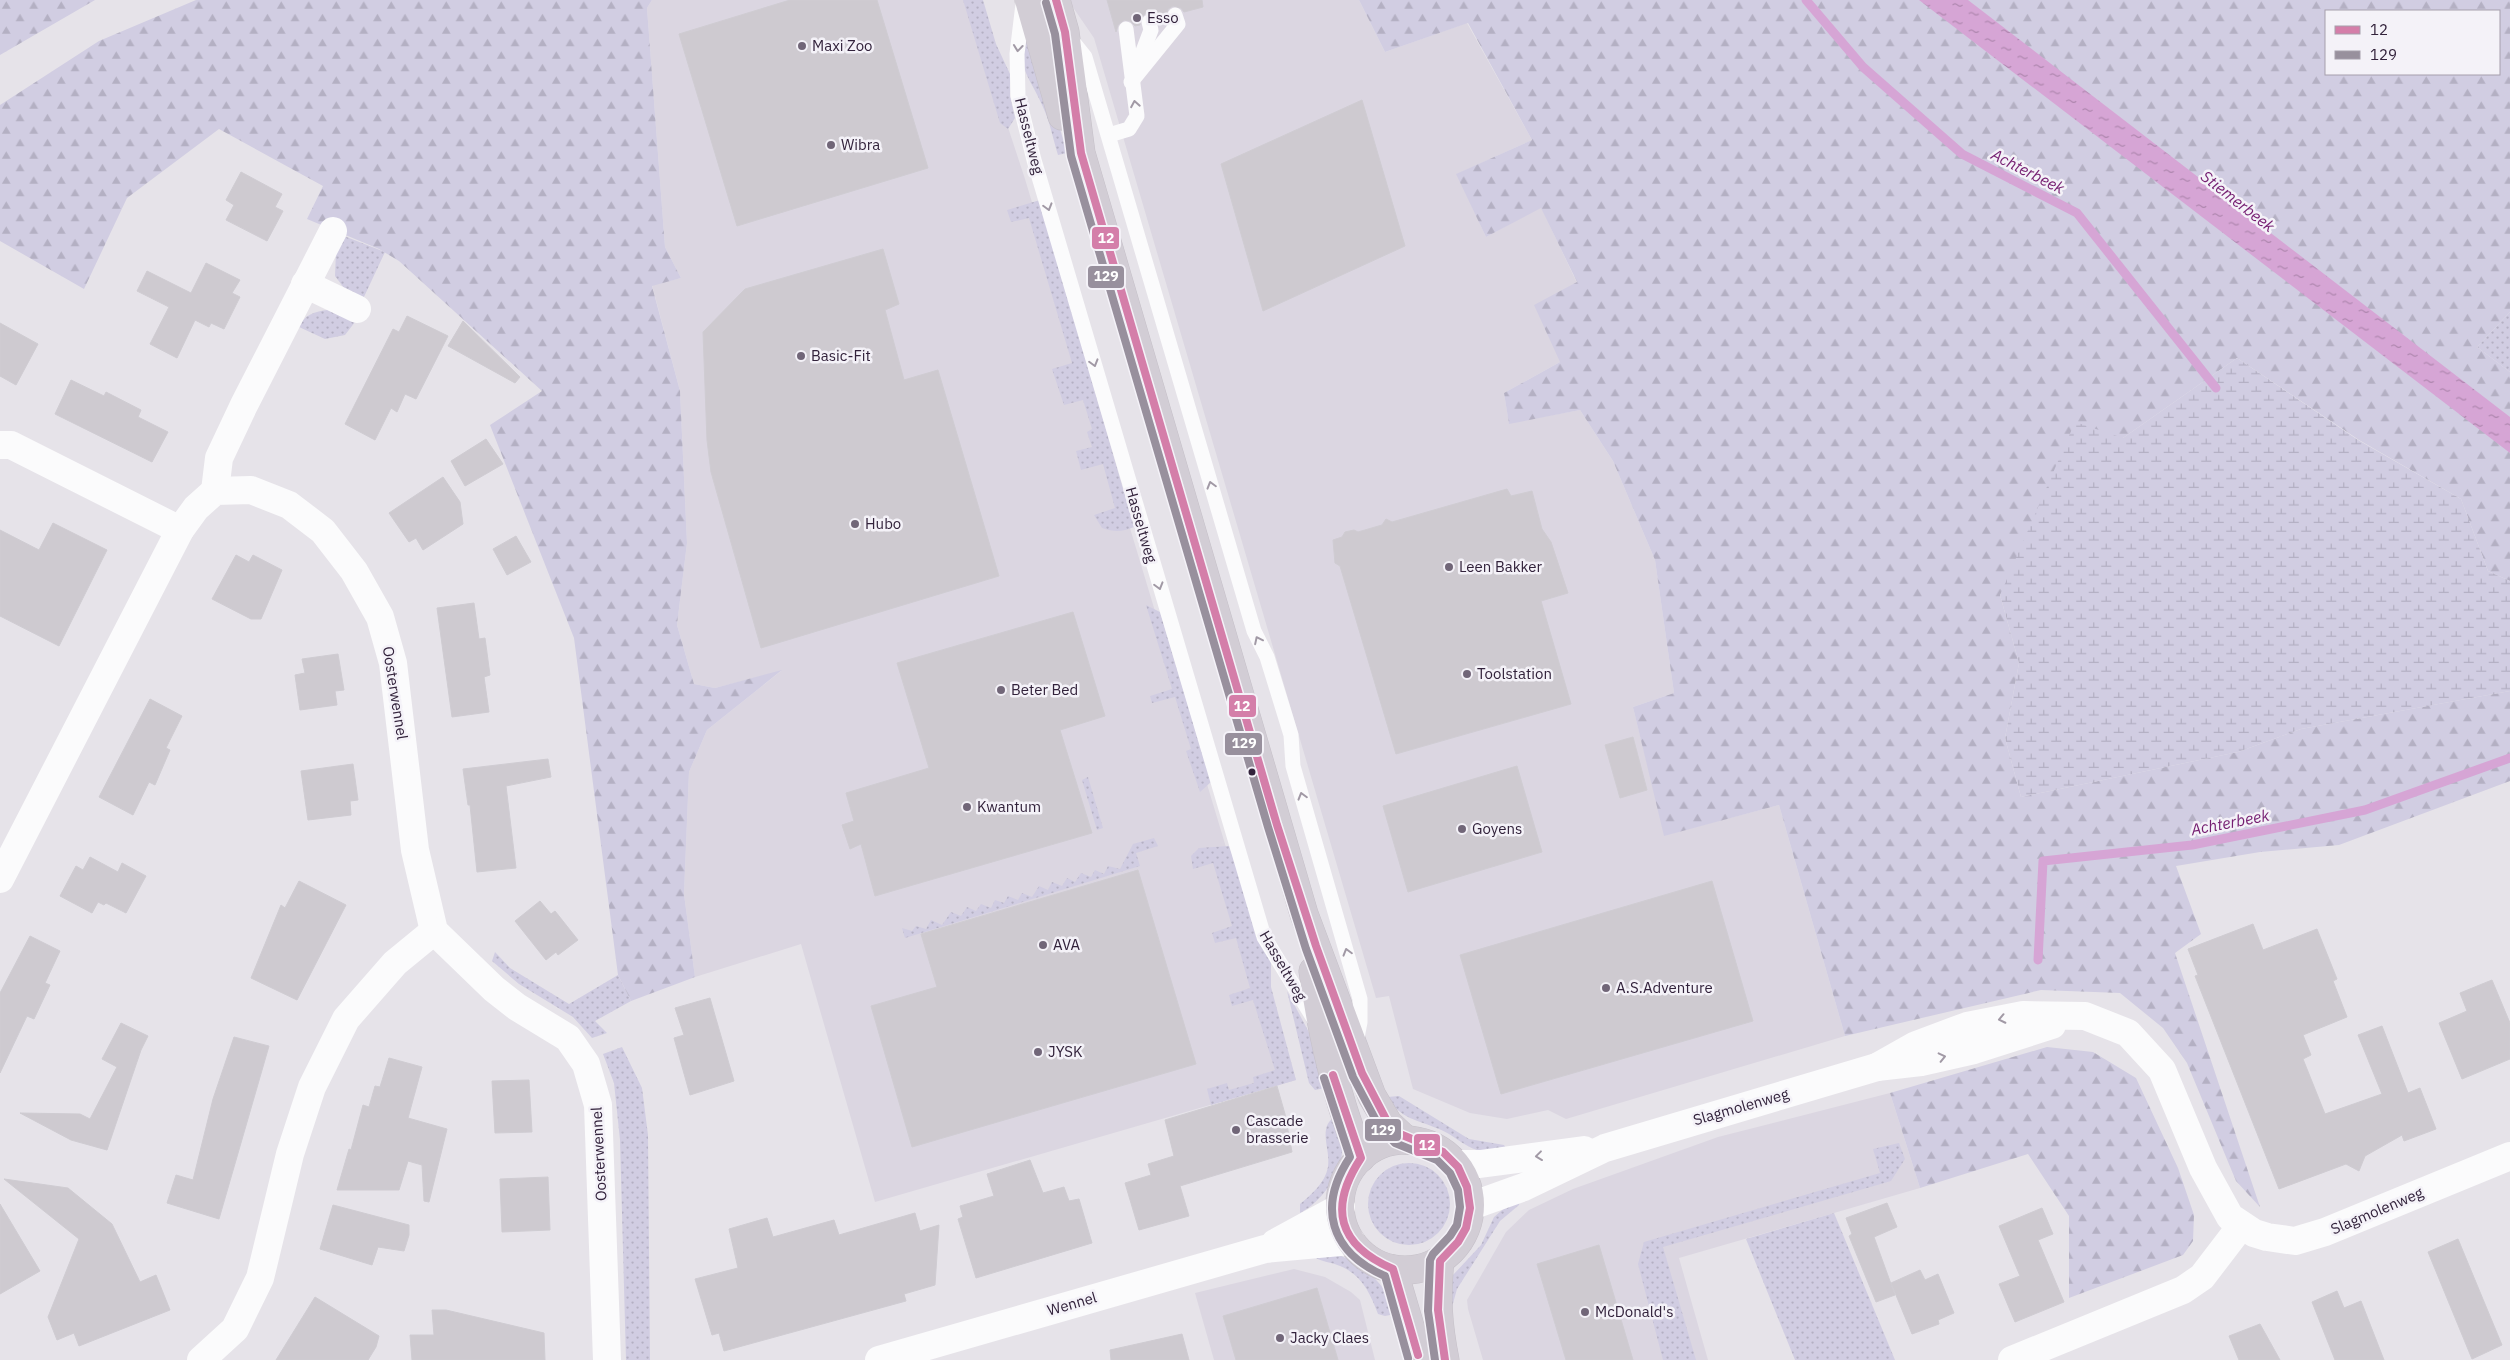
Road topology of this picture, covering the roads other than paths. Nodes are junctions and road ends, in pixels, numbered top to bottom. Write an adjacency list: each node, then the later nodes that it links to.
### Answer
1 (1024, 0): 20 (lane, Hasseltweg, one-way to 20)
2 (1029, 0): 10 (main road, Hasseltweg)
3 (1056, 0): 7 (main road, Hasseltweg)
4 (1176, 15): 8 (lane)
5 (1150, 22): 8 (lane)
6 (1126, 29): 8 (lane)
7 (1065, 32): 9 (lane, Hasseltweg); 10 (main road, Hasseltweg)
8 (1131, 82): 9 (lane, one-way to 8)
9 (1109, 135): 21 (lane, Hasseltweg, one-way to 9)
10 (1081, 153): 18 (main road, Hasseltweg)
11 (333, 230): 12 (street)
12 (305, 284): 13 (street); 15 (street)
13 (357, 309)
14 (0, 445): 16 (street)
15 (215, 491): 16 (street); 19 (street, Oosterwennel)
16 (180, 530): 17 (street)
17 (4, 863)
18 (1304, 914): 20 (main road, Hasseltweg); 21 (main road, Hasseltweg)
19 (434, 931): 34 (street); 35 (street, Oosterwennel)
20 (1322, 1033): 25 (main road, Hasseltweg)
21 (1355, 1050): 22 (main road, Hasseltweg)
22 (1406, 1140): 25 (main road); 26 (main road)
23 (1605, 1148): 26 (street, Slagmolenweg, one-way to 26); 27 (street, Slagmolenweg); 29 (street, Slagmolenweg)
24 (2510, 1156): 29 (street, Slagmolenweg)
25 (1361, 1158): 28 (main road)
26 (1456, 1164): 27 (main road)
27 (1471, 1206): 32 (main road)
28 (1341, 1207): 30 (main road); 31 (street, Wennel)
29 (2240, 1226): 39 (street)
30 (1351, 1241): 31 (street, Wennel); 33 (main road)
31 (1265, 1248): 36 (street, Wennel)
32 (1440, 1261): 33 (main road); 38 (main road)
33 (1393, 1270): 37 (main road)
34 (201, 1360)
35 (607, 1360)
36 (879, 1360)
37 (1420, 1360)
38 (1445, 1360)
39 (2012, 1360)

